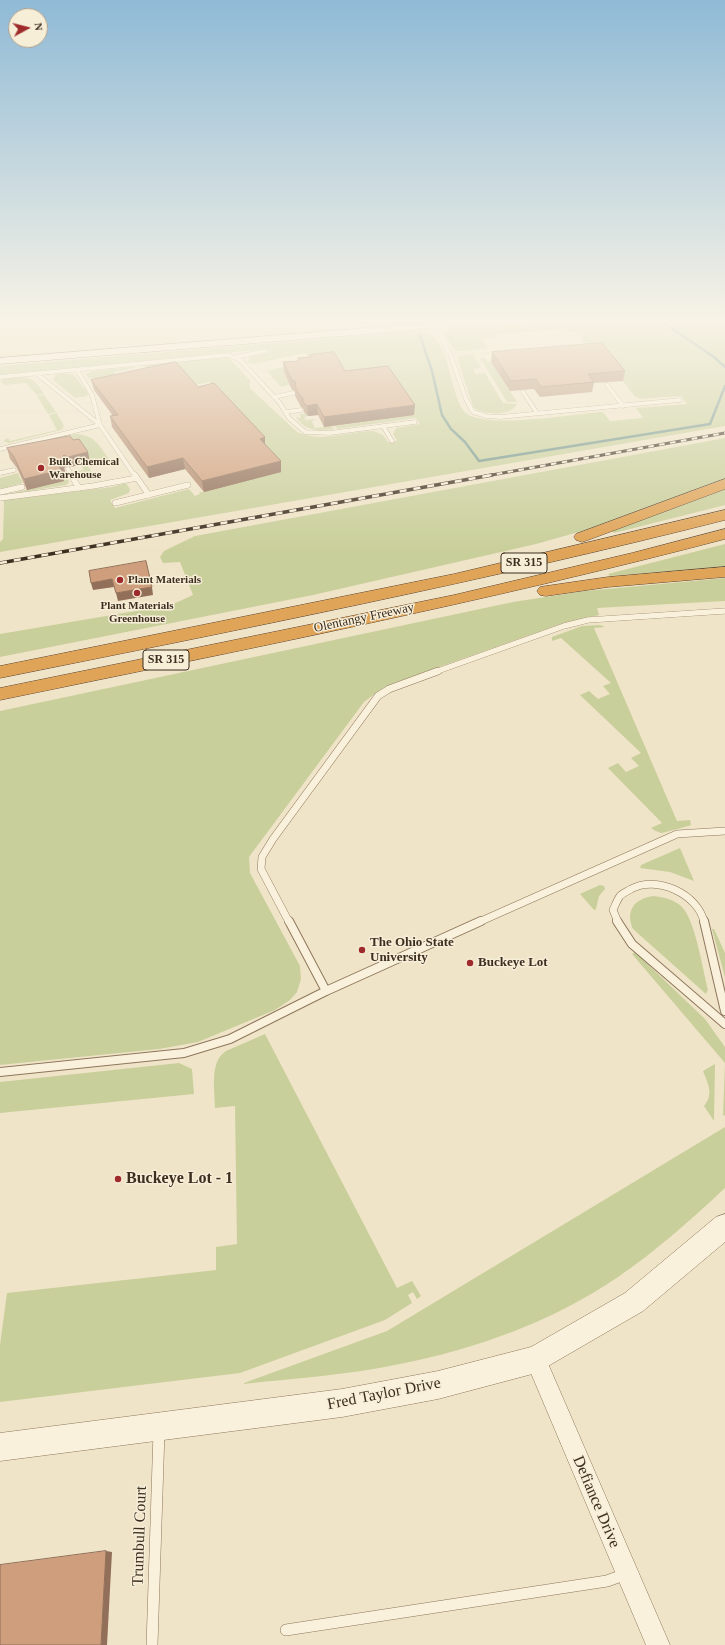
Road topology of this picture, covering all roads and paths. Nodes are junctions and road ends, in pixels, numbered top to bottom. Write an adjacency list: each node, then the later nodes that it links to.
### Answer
1 (274, 397): 10 (lane)
2 (66, 398): 13 (lane)
3 (93, 398): 13 (lane)
4 (466, 398): 11 (lane)
5 (527, 398): 11 (lane)
6 (617, 398): 8 (lane)
7 (680, 400): 8 (lane)
8 (623, 406): 11 (lane)
9 (301, 410): 10 (lane)
10 (286, 412): 14 (lane)
11 (537, 414)
12 (415, 422): 14 (lane)
13 (100, 425): 16 (lane); 20 (lane)
14 (383, 426): 15 (lane)
15 (392, 441)
16 (0, 449)
17 (68, 469): 24 (lane)
18 (14, 470): 19 (lane)
19 (0, 473)
20 (137, 478): 24 (lane); 26 (lane)
21 (725, 484): 32 (highway)
22 (188, 485): 26 (lane)
23 (22, 487): 25 (lane)
24 (79, 488): 27 (lane)
25 (0, 492)
26 (150, 495): 28 (lane)
27 (0, 498)
28 (115, 503)
29 (725, 514): 32 (highway, Olentangy Freeway / SR 315)
30 (725, 534): 34 (highway, Olentangy Freeway / SR 315)
31 (725, 572): 34 (highway)
32 (322, 607): 35 (highway, Olentangy Freeway / SR 315)
33 (725, 611): 38 (lane)
34 (332, 626): 36 (highway, Olentangy Freeway / SR 315)
35 (0, 672)
36 (0, 694)
37 (725, 831): 38 (lane)
38 (326, 991): 41 (lane)
39 (725, 1012): 40 (lane)
40 (725, 1024)
41 (0, 1072)
42 (725, 1226): 43 (street, Fred Taylor Drive)
43 (536, 1358): 44 (street, Fred Taylor Drive); 46 (street, Defiance Drive)
44 (159, 1428): 45 (street, Fred Taylor Drive); 48 (lane, Trumbull Court)
45 (0, 1447)
46 (626, 1574): 47 (lane); 49 (street, Defiance Drive)
47 (286, 1630)
48 (152, 1645)
49 (658, 1645)

